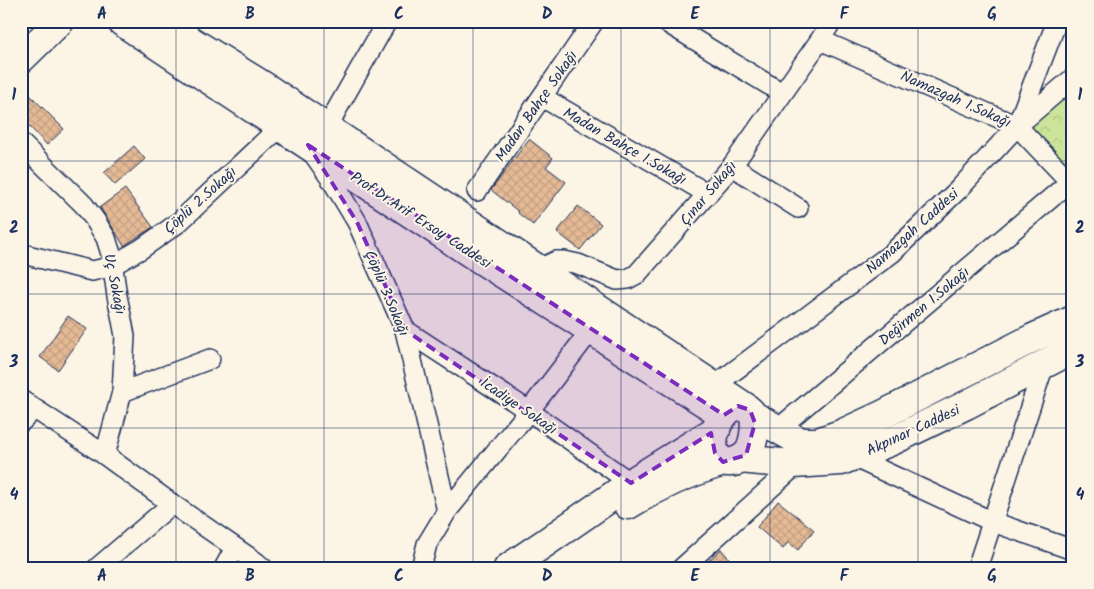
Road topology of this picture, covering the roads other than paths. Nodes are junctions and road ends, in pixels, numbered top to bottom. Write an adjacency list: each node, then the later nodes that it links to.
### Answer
1 (40, 21): 10 (street)
2 (60, 21): 12 (street)
3 (121, 21): 17 (street, Prof.Dr.Arif Ersoy Caddesi)
4 (163, 21): 18 (street, Prof.Dr.Arif Ersoy Caddesi)
5 (387, 21): 18 (street)
6 (594, 21): 15 (street, Madan Bahçe Sokağı)
7 (664, 21): 14 (street)
8 (832, 21): 11 (street, Çınar Sokağı)
9 (1058, 21): 16 (street)
10 (21, 40)
11 (820, 40): 14 (street, Çınar Sokağı); 16 (street, Namazgah 1.Sokağı)
12 (21, 59)
13 (1073, 78): 16 (street, Namazgah Caddesi)
14 (782, 93): 20 (street, Çınar Sokağı)
15 (542, 97): 22 (street, Madan Bahçe Sokağı); 23 (street, Madan Bahçe 1.Sokağı)
16 (1017, 126): 21 (street, Namazgah 1.Sokağı); 34 (street, Namazgah Caddesi)
17 (280, 127): 18 (street, Prof.Dr.Arif Ersoy Caddesi); 26 (street, Çöplü 2.Sokağı)
18 (318, 137): 27 (street, Prof.Dr.Arif Ersoy Caddesi); 29 (street, Çöplü 3.Sokağı); 30 (street, Prof.Dr.Arif Ersoy Caddesi)
19 (21, 143): 26 (street, Uç Sokağı)
20 (732, 166): 23 (street, Çınar Sokağı); 24 (street)
21 (1071, 184): 39 (street, Değirmen 1.Sokağı)
22 (477, 191)
23 (708, 194): 27 (street, Çınar Sokağı)
24 (798, 208)
25 (21, 252): 26 (street, Çöplü 2.Sokağı)
26 (113, 264): 35 (street, Uç Sokağı)
27 (539, 269): 34 (street, Prof.Dr.Arif Ersoy Caddesi)
28 (1073, 320): 39 (street, Akpınar Caddesi)
29 (405, 330): 37 (street, İcadiye Sokağı); 46 (street, Çöplü 3.Sokağı)
30 (591, 330): 37 (street); 38 (street, Prof.Dr.Arif Ersoy Caddesi)
31 (1073, 349): 33 (street, Akpınar Caddesi)
32 (210, 359): 35 (street)
33 (1044, 365): 41 (street, Akpınar Caddesi); 47 (street)
34 (714, 386): 38 (street, Prof.Dr.Arif Ersoy Caddesi)
35 (122, 392): 40 (street, Uç Sokağı)
36 (26, 410): 40 (street)
37 (529, 412): 44 (street, İcadiye Sokağı); 46 (street)
38 (735, 417): 39 (street, Akpınar Caddesi); 42 (street); 42 (street); 44 (street)
39 (778, 429)
40 (104, 455): 45 (street)
41 (853, 457): 43 (street, Akpınar Caddesi); 47 (street)
42 (732, 461): 43 (street, Akpınar Caddesi); 55 (street, Akpınar Caddesi)
43 (797, 464): 56 (street)
44 (631, 483): 54 (street)
45 (172, 504): 48 (street); 50 (street)
46 (446, 512): 53 (street)
47 (993, 522): 49 (street); 57 (street)
48 (235, 548): 51 (street); 52 (street)
49 (1073, 550)
50 (97, 568)
51 (224, 568)
52 (263, 568)
53 (421, 568)
54 (508, 568)
55 (542, 568)
56 (682, 568)
57 (977, 568)

